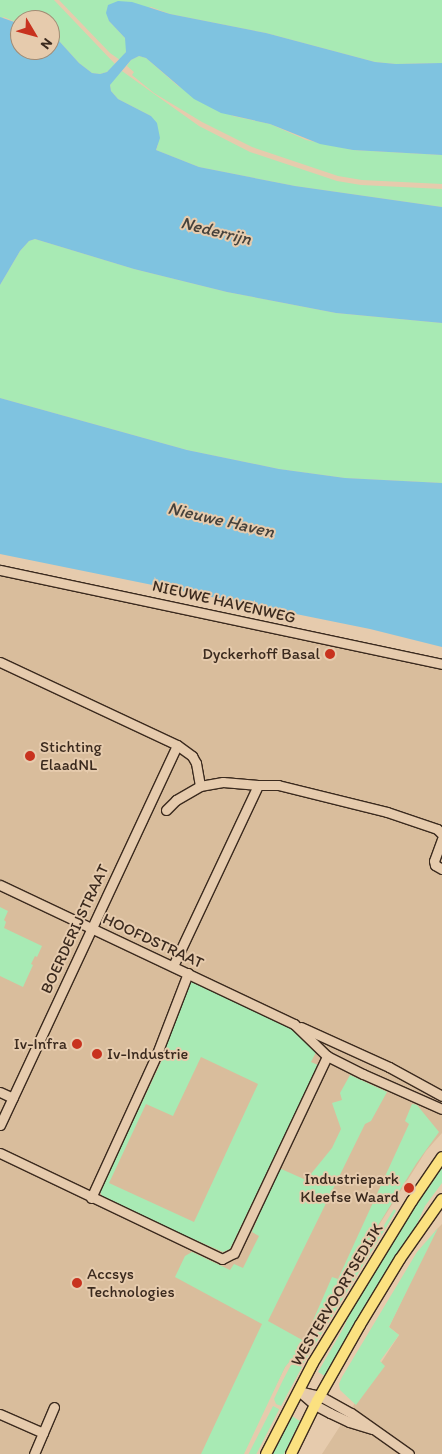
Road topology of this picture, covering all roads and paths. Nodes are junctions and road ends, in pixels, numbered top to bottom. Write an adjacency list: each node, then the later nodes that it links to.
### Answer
1 (0, 570): 3 (street, NIEUWE HAVENWEG)
2 (0, 662): 4 (street)
3 (442, 664)
4 (177, 745): 6 (street); 12 (street, BOERDERIJSTRAAT)
5 (258, 785): 6 (street); 8 (street); 13 (street)
6 (200, 786): 7 (street)
7 (166, 810)
8 (442, 834)
9 (442, 839): 10 (street)
10 (442, 869)
11 (0, 886): 12 (street, HOOFDSTRAAT)
12 (92, 929): 13 (street, HOOFDSTRAAT); 21 (street, BOERDERIJSTRAAT)
13 (173, 966): 14 (street, HOOFDSTRAAT)
14 (188, 973): 15 (street, HOOFDSTRAAT); 26 (street)
15 (294, 1024): 16 (street, HOOFDSTRAAT); 17 (street, HOOFDSTRAAT)
16 (327, 1056): 18 (street, HOOFDSTRAAT); 26 (street)
17 (408, 1079): 18 (street); 20 (street)
18 (403, 1091): 22 (street)
19 (0, 1092): 21 (street)
20 (442, 1096)
21 (13, 1098): 23 (street, BOERDERIJSTRAAT)
22 (442, 1109)
23 (0, 1125)
24 (0, 1154): 26 (street)
25 (442, 1157): 28 (main road, WESTERVOORTSEDIJK)
26 (91, 1198)
27 (442, 1199): 29 (main road)
28 (298, 1391): 29 (street); 35 (main road, WESTERVOORTSEDIJK)
29 (317, 1401): 32 (street); 32 (street); 36 (main road)
30 (54, 1407): 33 (street)
31 (0, 1414): 33 (street)
32 (372, 1428): 37 (street)
33 (43, 1433): 34 (street)
34 (34, 1454)
35 (266, 1454)
36 (291, 1454)
37 (409, 1454)

